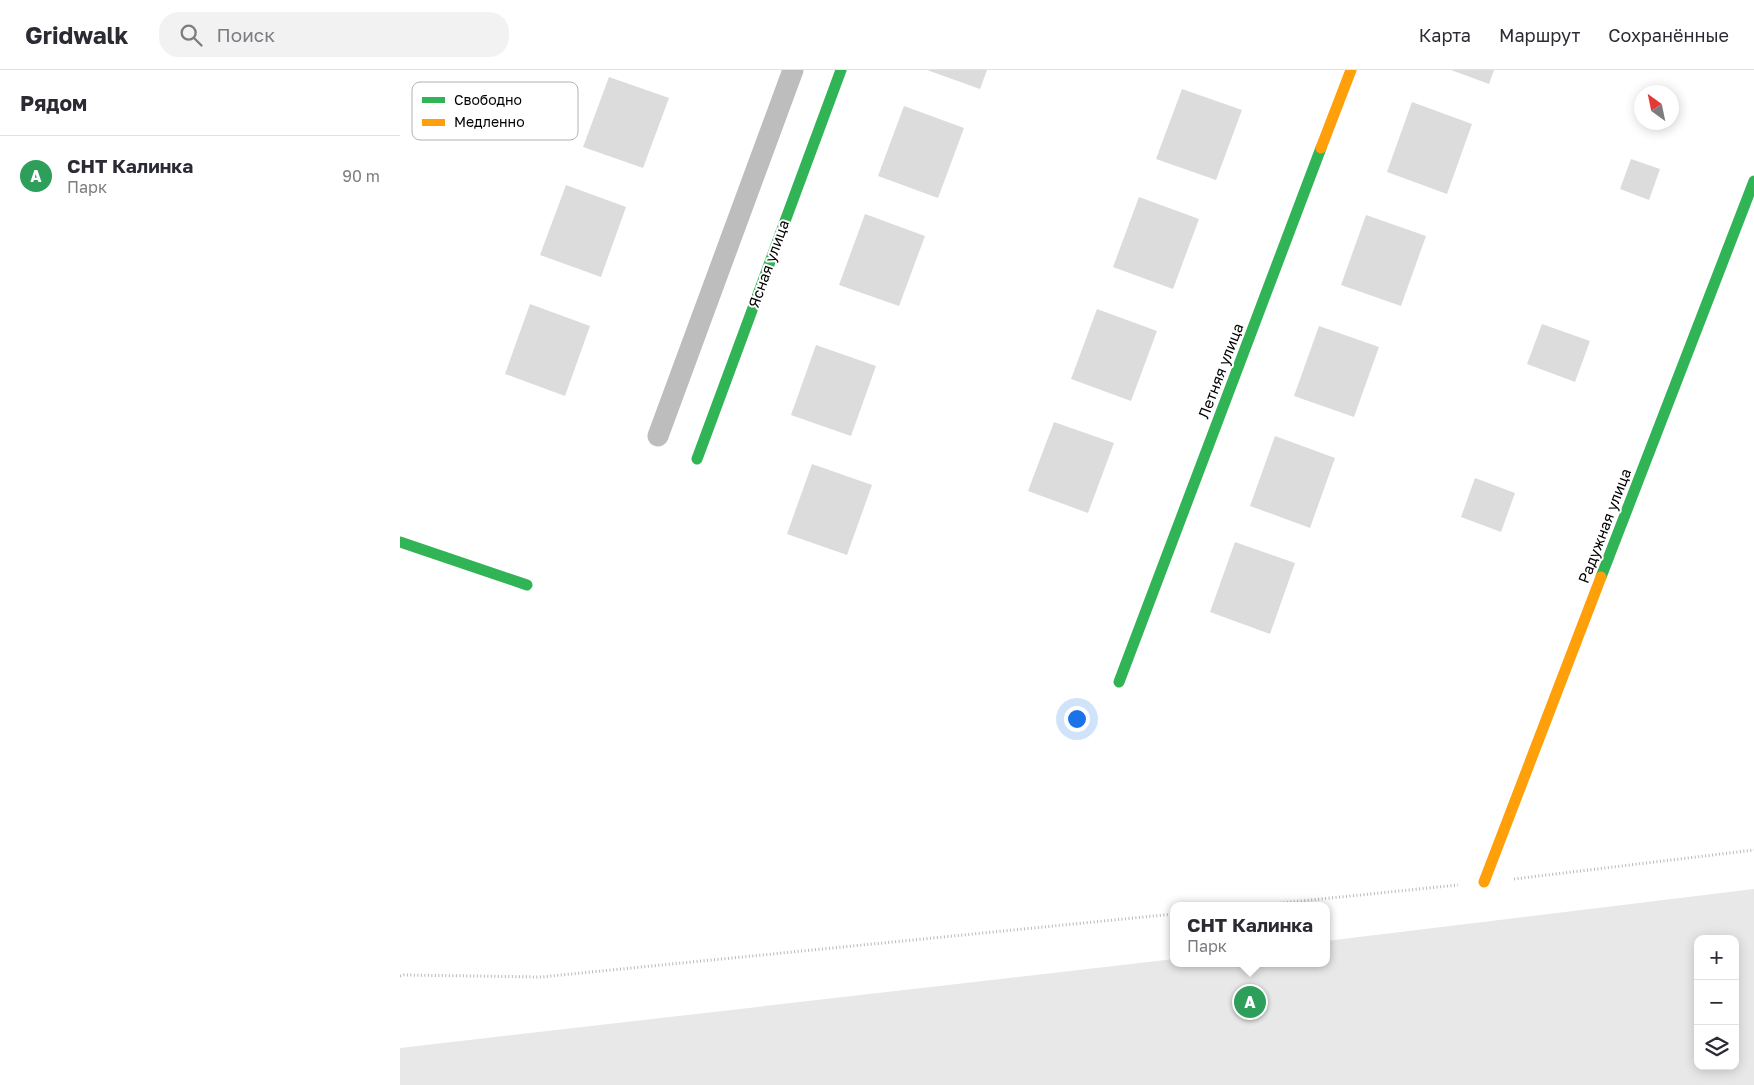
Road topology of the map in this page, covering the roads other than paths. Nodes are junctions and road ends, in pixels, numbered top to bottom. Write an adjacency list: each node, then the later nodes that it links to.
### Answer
1 (793, 70): 5 (street)
2 (842, 70): 6 (street, Ясная улица)
3 (1351, 70): 9 (street, Летняя улица)
4 (1754, 180): 10 (street, Радужная улица)
5 (658, 436)
6 (697, 459)
7 (400, 542): 8 (street)
8 (527, 585)
9 (1119, 682)
10 (1484, 882)

